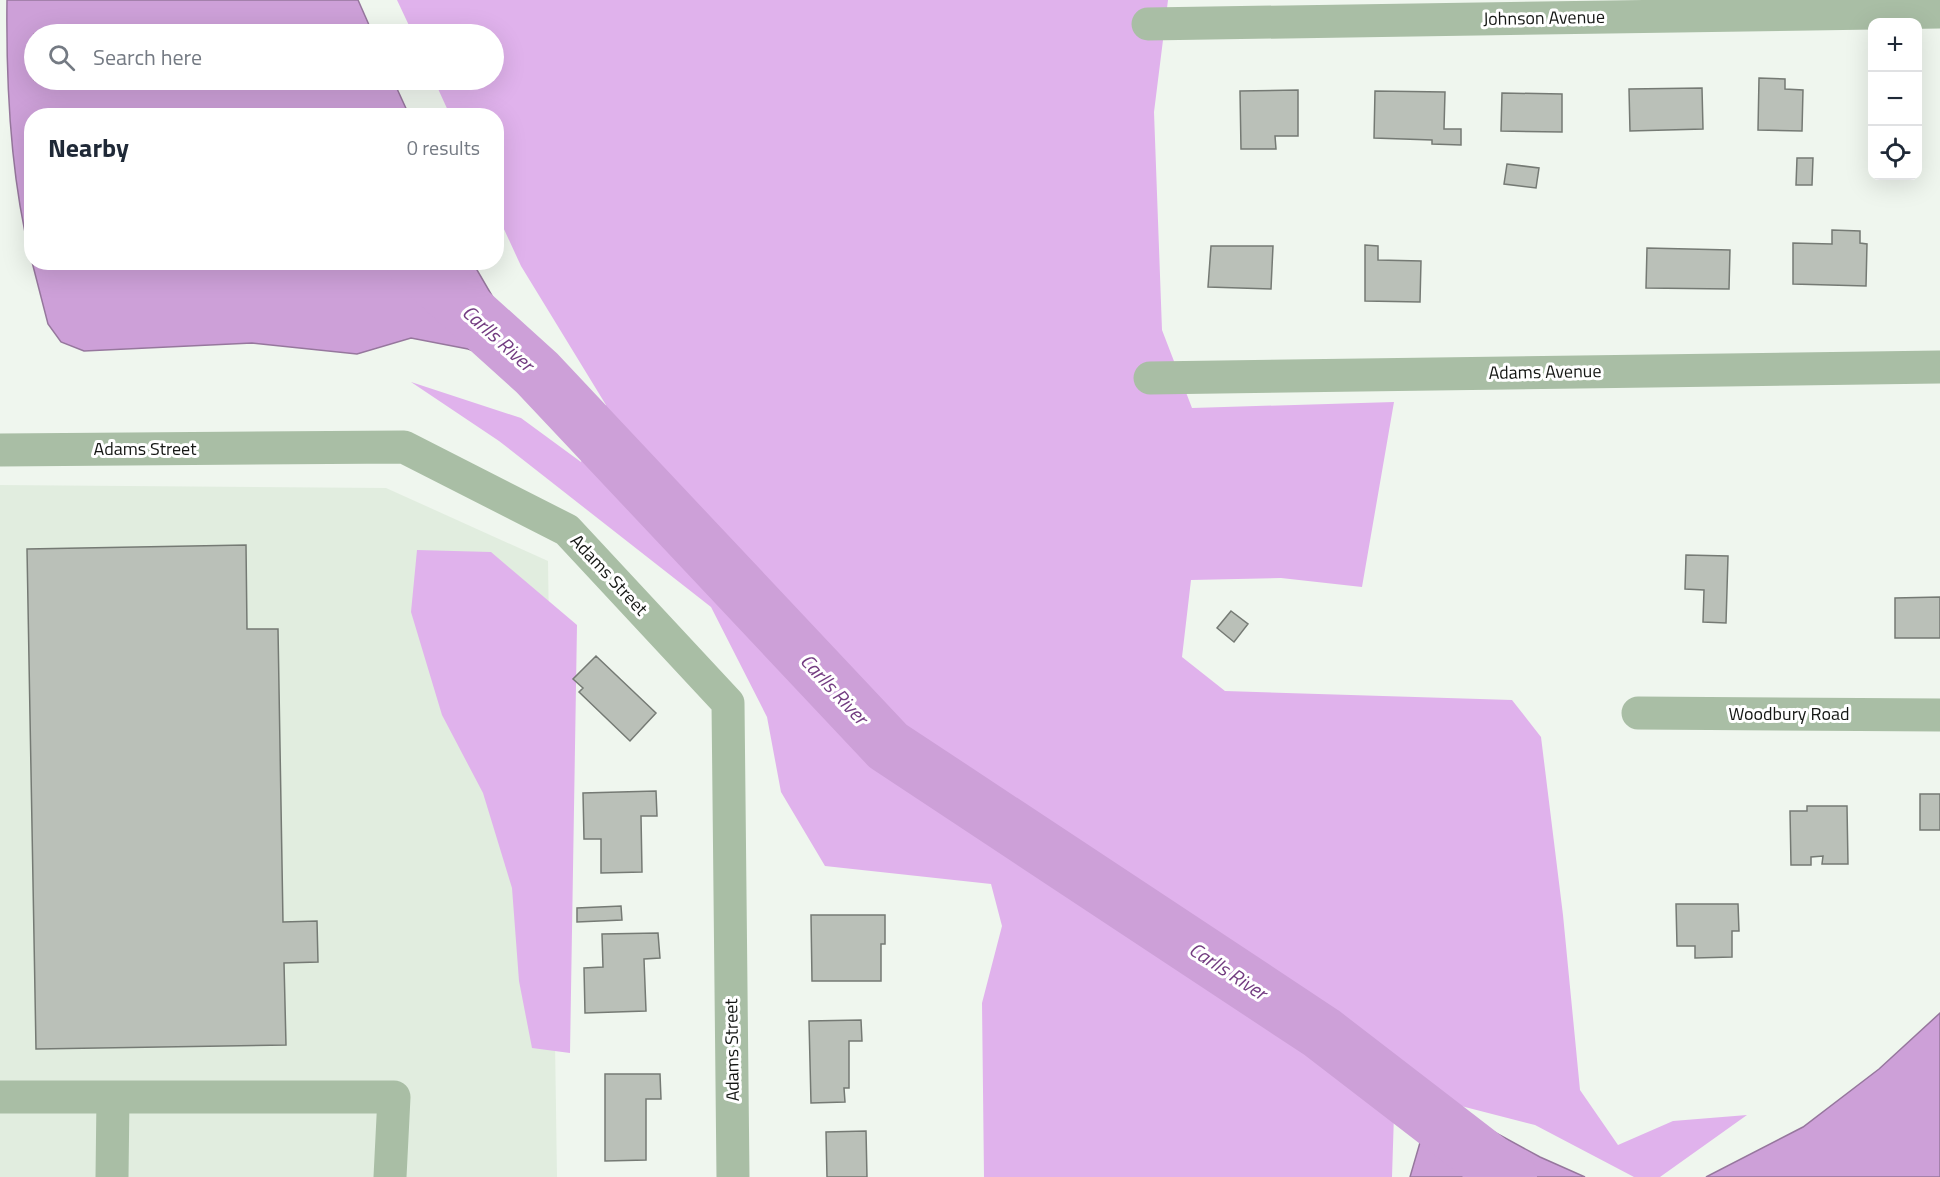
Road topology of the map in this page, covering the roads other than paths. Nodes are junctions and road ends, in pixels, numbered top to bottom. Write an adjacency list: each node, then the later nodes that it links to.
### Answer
1 (1940, 12): 2 (street, Johnson Avenue)
2 (1148, 24)
3 (1940, 367): 4 (street, Adams Avenue)
4 (1150, 378)
5 (0, 450): 12 (street, Adams Street)
6 (1638, 713): 7 (street, Woodbury Road)
7 (1940, 715)
8 (0, 1097): 9 (street)
9 (113, 1097): 10 (street); 11 (street)
10 (112, 1177)
11 (390, 1177)
12 (734, 1177)

